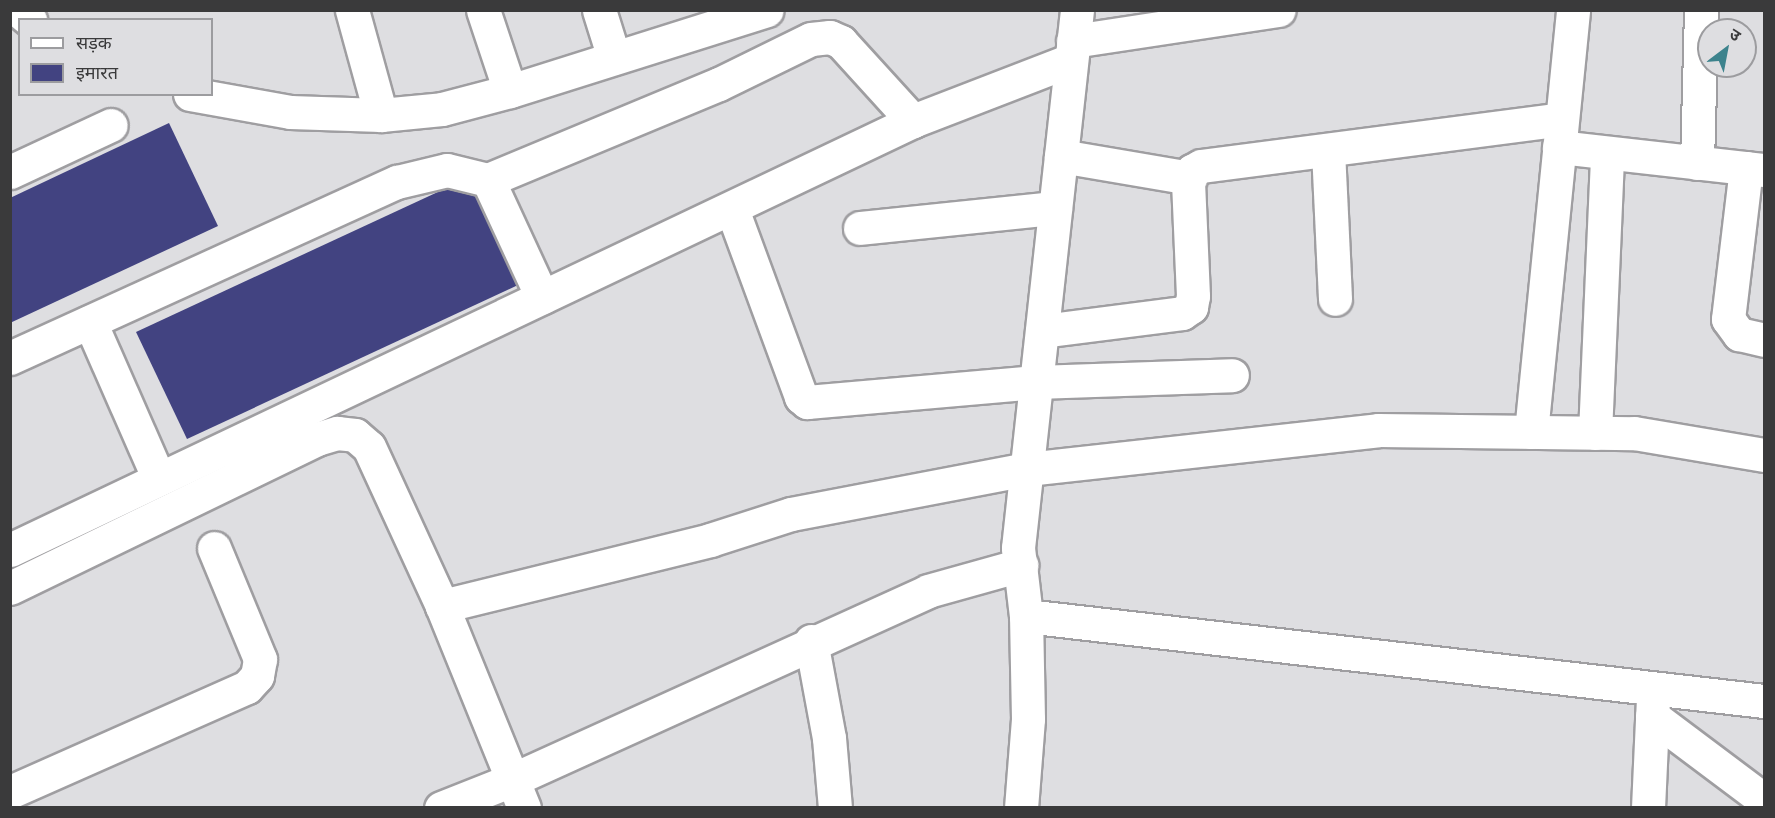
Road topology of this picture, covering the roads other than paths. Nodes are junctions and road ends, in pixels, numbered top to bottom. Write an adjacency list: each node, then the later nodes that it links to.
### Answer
1 (352, 10): 13 (street)
2 (483, 10): 11 (street)
3 (599, 10): 10 (street)
4 (767, 10): 8 (street)
5 (1279, 10): 9 (street)
6 (1573, 10): 16 (street)
7 (1701, 10): 20 (street)
8 (712, 18): 10 (street)
9 (1074, 37): 14 (street); 19 (street)
10 (614, 58): 11 (street)
11 (510, 91): 13 (street)
12 (201, 96): 13 (street)
13 (381, 115)
14 (913, 121): 24 (street); 28 (street)
15 (111, 125): 22 (street)
16 (1560, 133): 17 (street); 18 (street); 36 (street)
17 (1328, 150): 23 (street); 29 (street)
18 (1607, 153): 20 (street); 37 (street)
19 (1061, 156): 23 (street); 25 (street)
20 (1696, 163): 21 (street)
21 (1755, 169): 32 (street)
22 (10, 172)
23 (1190, 178): 31 (street)
24 (488, 180): 28 (street); 30 (street)
25 (1055, 208): 27 (street); 31 (street)
26 (736, 220): 35 (street)
27 (860, 228)
28 (542, 297): 40 (street)
29 (1335, 299)
30 (90, 322): 33 (street); 40 (street)
31 (1042, 331): 35 (street)
32 (1764, 340)
33 (10, 358)
34 (1232, 375): 35 (street)
35 (1036, 382): 39 (street)
36 (1531, 432): 37 (street); 39 (street)
37 (1595, 432): 38 (street)
38 (1764, 455)
39 (1027, 468): 43 (street); 45 (street)
40 (159, 479): 41 (street)
41 (13, 541)
42 (214, 548): 50 (street)
43 (1021, 565): 46 (street); 47 (street)
44 (10, 588): 45 (street)
45 (442, 606): 51 (street)
46 (1026, 616): 49 (street); 55 (street)
47 (811, 641): 51 (street); 54 (street)
48 (1764, 701): 49 (street)
49 (1653, 702): 52 (street); 56 (street)
50 (10, 792)
51 (518, 794): 53 (street)
52 (1764, 800)
53 (441, 807)
54 (835, 807)
55 (1021, 807)
56 (1648, 807)

